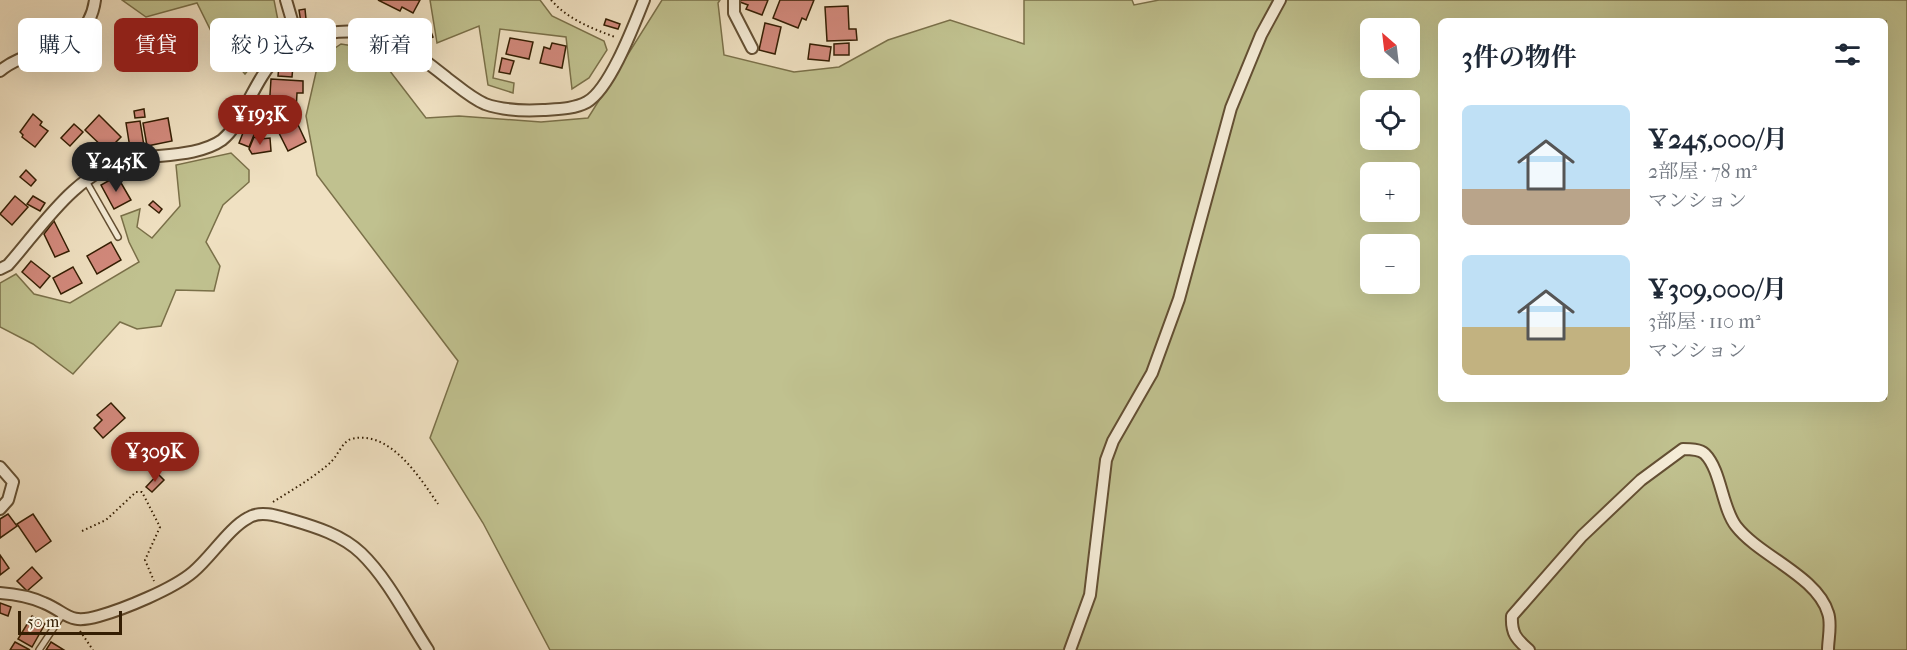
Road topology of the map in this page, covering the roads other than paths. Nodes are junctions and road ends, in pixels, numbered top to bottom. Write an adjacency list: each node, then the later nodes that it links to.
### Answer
1 (95, 0): 9 (street)
2 (286, 0): 6 (street)
3 (644, 0): 7 (street)
4 (734, 0): 8 (street)
5 (1280, 0): 20 (street)
6 (291, 18)
7 (336, 33)
8 (752, 48)
9 (0, 71)
10 (264, 72): 11 (street)
11 (86, 181): 12 (lane); 13 (street)
12 (118, 237)
13 (0, 269)
14 (0, 467): 15 (street)
15 (0, 509)
16 (0, 593): 17 (street)
17 (67, 616): 18 (lane); 19 (street)
18 (39, 650)
19 (428, 650)
20 (1070, 650)
21 (1529, 650): 22 (street)
22 (1828, 650)

